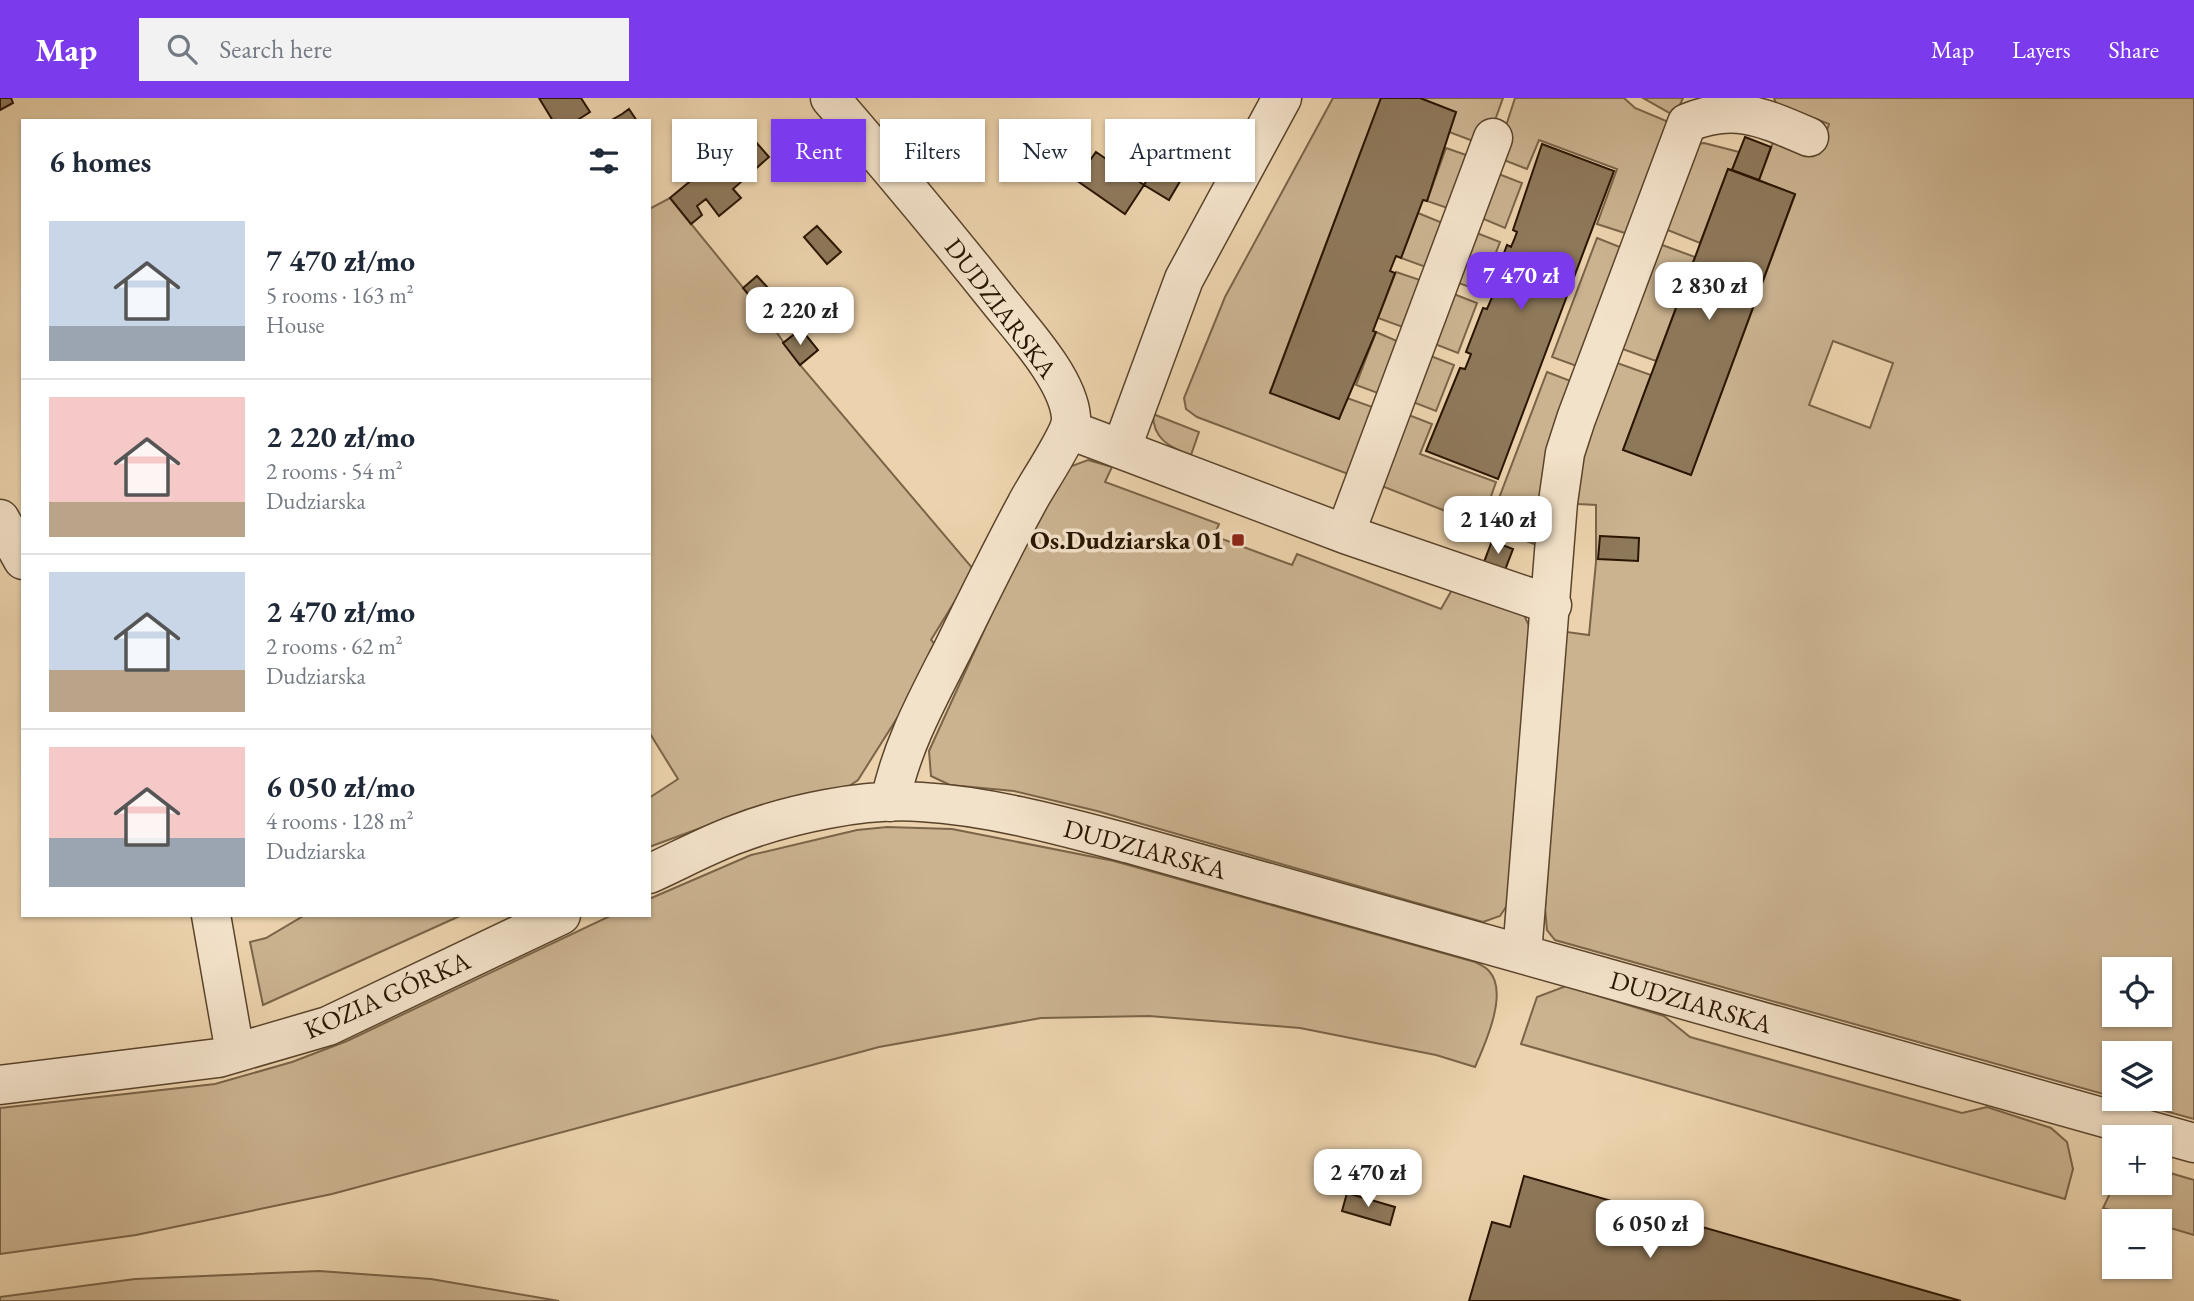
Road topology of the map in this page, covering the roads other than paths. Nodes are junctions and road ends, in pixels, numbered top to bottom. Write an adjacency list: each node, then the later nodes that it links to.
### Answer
1 (830, 98): 5 (street, DUDZIARSKA)
2 (1282, 98): 6 (street)
3 (1809, 137): 10 (street)
4 (1493, 138): 8 (street)
5 (1070, 430): 6 (street); 11 (street)
6 (1122, 447): 8 (street)
7 (0, 519): 9 (street)
8 (1345, 534): 10 (street)
9 (21, 556)
10 (1552, 605): 15 (street)
11 (890, 802): 12 (street); 15 (street, DUDZIARSKA)
12 (651, 873)
13 (211, 917): 16 (street)
14 (553, 917): 16 (street, KOZIA GÓRKA)
15 (1522, 954): 18 (street, DUDZIARSKA)
16 (235, 1053): 17 (street, KOZIA GÓRKA)
17 (0, 1085)
18 (2194, 1143)

